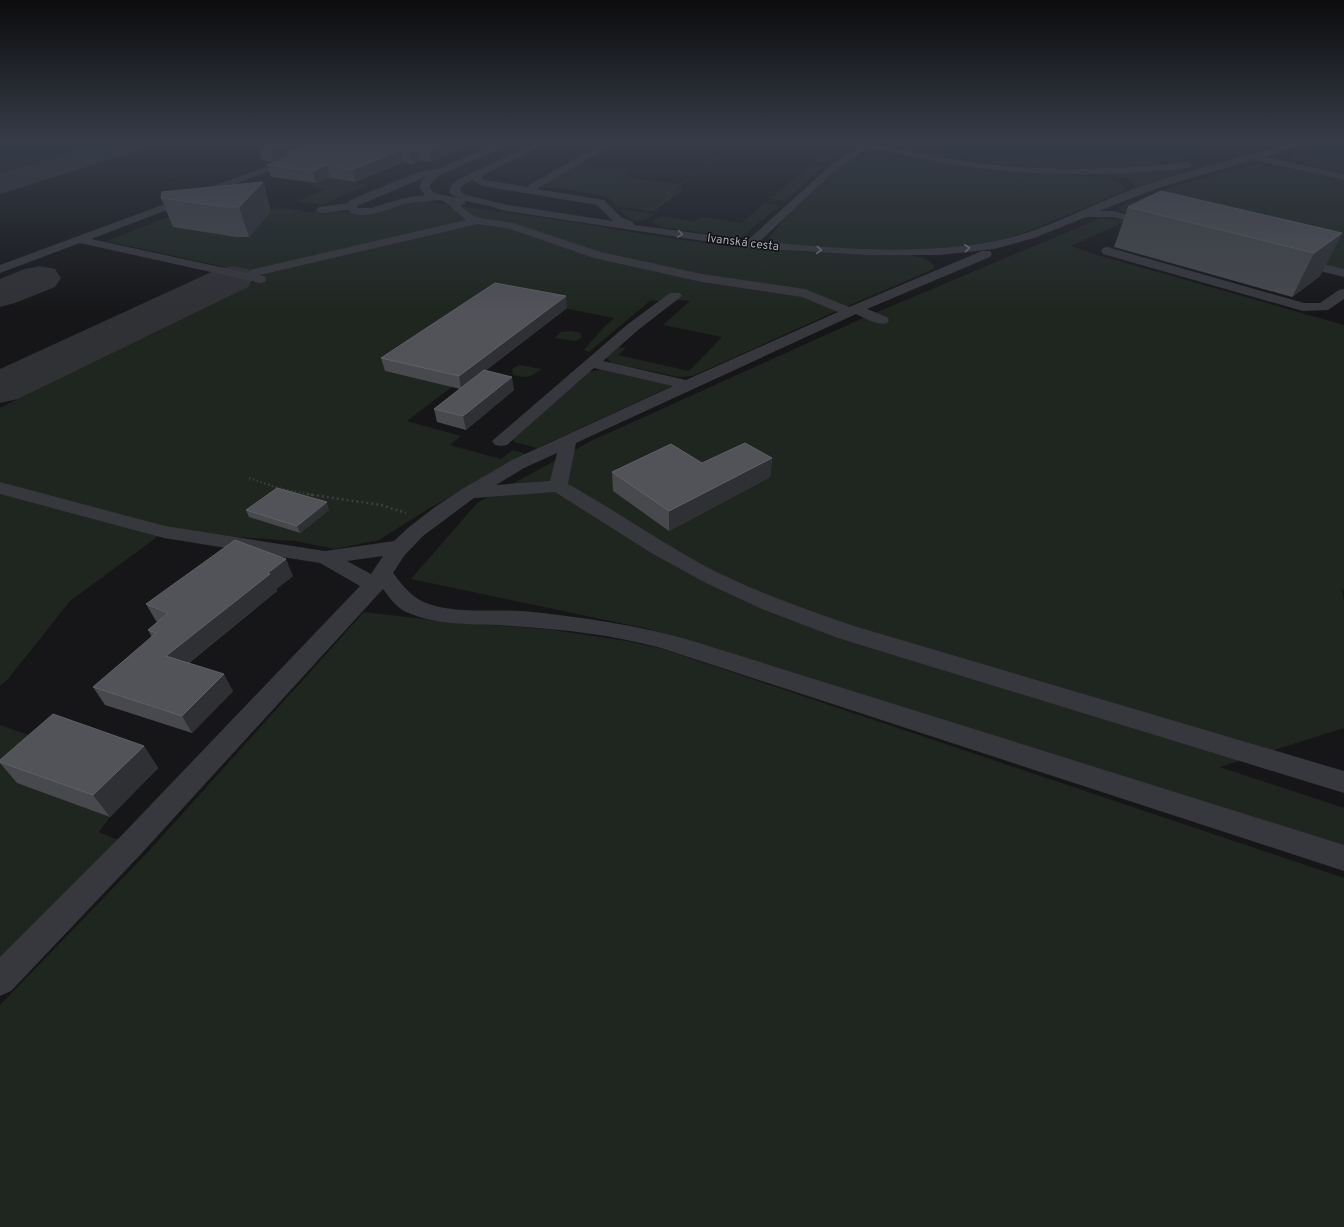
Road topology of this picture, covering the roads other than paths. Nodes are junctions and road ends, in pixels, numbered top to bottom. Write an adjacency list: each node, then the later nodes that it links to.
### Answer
1 (191, 199): 30 (street)
2 (360, 199): 17 (street)
3 (438, 199): 17 (street)
4 (443, 199): 26 (street)
5 (445, 199): 19 (street)
6 (474, 199): 19 (street, Ivanská cesta)
7 (509, 199): 15 (street)
8 (521, 199): 15 (street)
9 (535, 199): 18 (street)
10 (547, 199): 20 (street)
11 (561, 199): 22 (street)
12 (586, 199): 25 (street)
13 (799, 199): 31 (street)
14 (1118, 199): 16 (street, Ivanská cesta)
15 (525, 204): 18 (street)
16 (1103, 205): 23 (street, Ivanská cesta); 24 (street)
17 (351, 206): 21 (street)
18 (540, 207): 20 (street)
19 (506, 208): 27 (street, Ivanská cesta)
20 (554, 209): 22 (street)
21 (320, 210)
22 (569, 212): 25 (street)
23 (1081, 214): 24 (street); 29 (street, Ivanská cesta)
24 (1113, 214): 28 (street)
25 (617, 219): 27 (street)
26 (478, 221): 30 (street); 40 (street)
27 (641, 228): 31 (street, Ivanská cesta, one-way to 31)
28 (1167, 228)
29 (1022, 238): 32 (street, Ivanská cesta, one-way to 29); 35 (street)
30 (80, 240): 36 (street)
31 (750, 244): 32 (street, Ivanská cesta, one-way to 32)
32 (928, 252): 35 (street)
33 (1107, 252): 38 (street)
34 (1282, 257): 37 (street)
35 (954, 267): 40 (street)
36 (0, 269)
37 (1344, 273)
38 (1344, 293)
39 (675, 296): 42 (street)
40 (852, 310): 41 (street); 43 (street)
41 (882, 320)
42 (591, 363): 43 (street); 44 (street)
43 (688, 385): 45 (street)
44 (502, 441)
45 (568, 441): 46 (street); 48 (street)
46 (558, 486): 48 (street); 52 (street)
47 (0, 488): 50 (street)
48 (469, 493): 49 (street)
49 (400, 547): 50 (street); 51 (street)
50 (325, 557): 51 (street)
51 (378, 580): 53 (street); 54 (street)
52 (1344, 782)
53 (1344, 858)
54 (0, 980)

